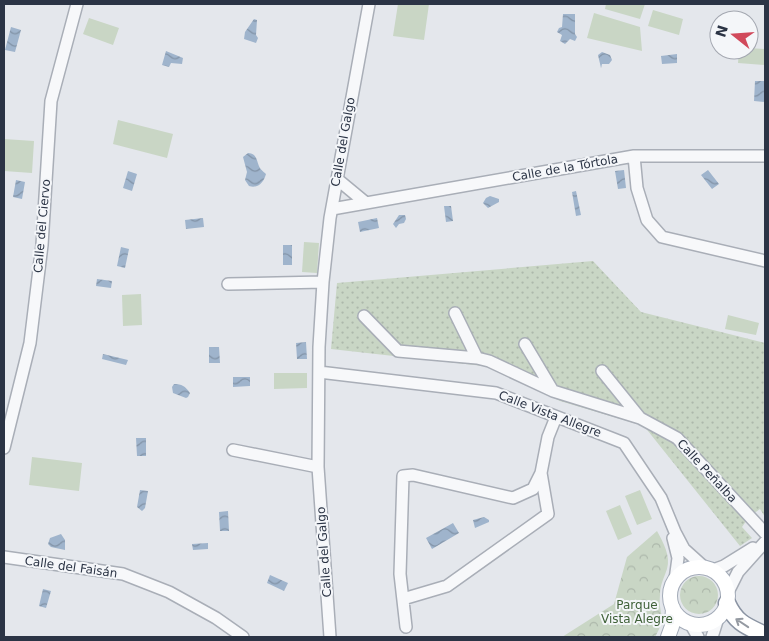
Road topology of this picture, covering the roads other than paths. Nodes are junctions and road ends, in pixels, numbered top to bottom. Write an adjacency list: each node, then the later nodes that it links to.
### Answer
1 (77, 4): 20 (street, Calle del Ciervo)
2 (369, 4): 5 (street, Calle del Galgo)
3 (634, 156): 4 (street, Calle de la Tórtola); 6 (street, Calle de la Tórtola); 8 (street)
4 (765, 156)
5 (337, 179): 6 (street); 7 (street, Calle del Galgo)
6 (366, 203): 7 (street, Calle de la Tórtola)
7 (332, 209): 9 (street, Calle del Galgo)
8 (765, 260)
9 (322, 282): 10 (street); 16 (street, Calle del Galgo)
10 (228, 284)
11 (455, 313): 14 (street)
12 (364, 316): 14 (street, Calle Peñalba)
13 (525, 344): 17 (street)
14 (477, 358): 17 (street, Calle Peñalba)
15 (602, 370): 19 (street, Calle Peñalba)
16 (319, 372): 18 (street, Calle Vista Allegre); 22 (street, Calle del Galgo)
17 (553, 391): 19 (street, Calle Peñalba)
18 (556, 417): 23 (street); 24 (street, Calle Vista Allegre)
19 (640, 418): 25 (street, Calle Peñalba)
20 (4, 448)
21 (233, 450): 22 (street)
22 (318, 467): 38 (street, Calle del Galgo)
23 (541, 473): 30 (street); 30 (street)
24 (661, 498): 28 (street, Calle Vista Allegre); 29 (street, Calle Vista Allegre)
25 (765, 533)
26 (765, 541): 28 (street); 31 (street)
27 (4, 557): 37 (street, Calle del Faisán)
28 (708, 568): 29 (main road); 31 (main road)
29 (675, 580): 32 (main road)
30 (404, 598): 35 (street)
31 (728, 598): 33 (main road); 36 (highway, one-way to 31)
32 (673, 608): 34 (main road); 39 (main road)
33 (718, 618): 34 (main road); 41 (street)
34 (690, 623): 40 (street)
35 (406, 627)
36 (765, 634)
37 (243, 637)
38 (330, 637)
39 (668, 637)
40 (698, 637)
41 (712, 637)

